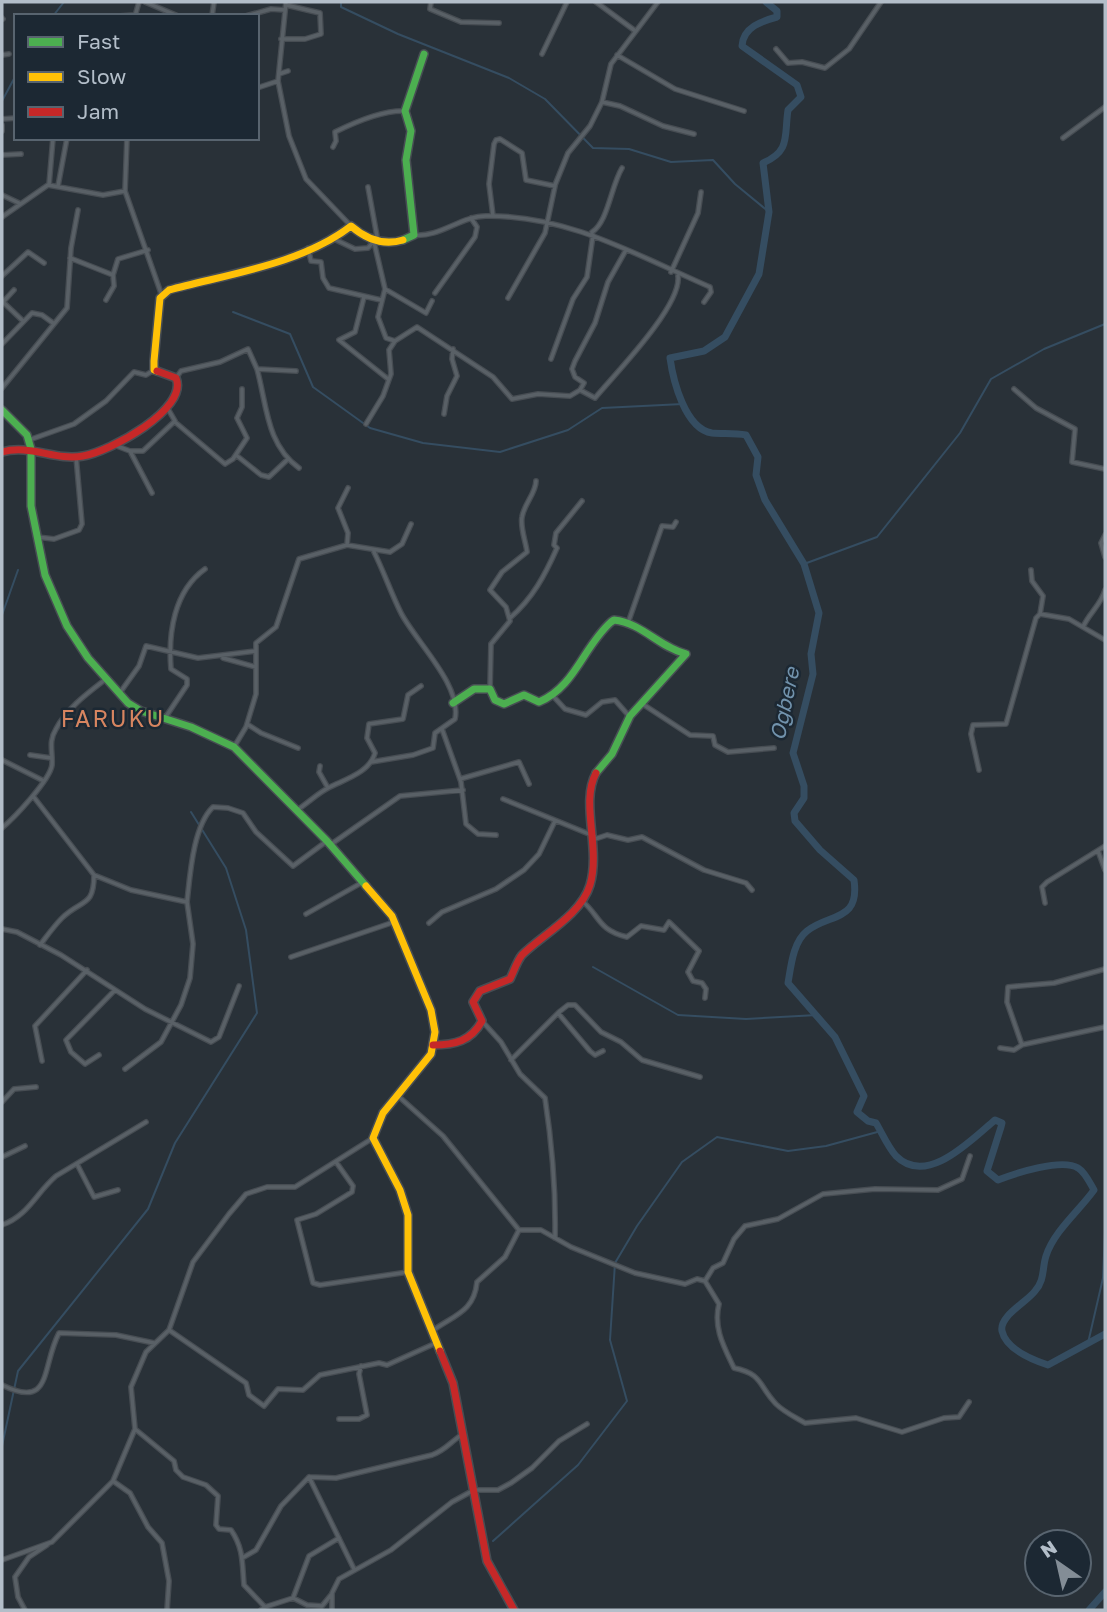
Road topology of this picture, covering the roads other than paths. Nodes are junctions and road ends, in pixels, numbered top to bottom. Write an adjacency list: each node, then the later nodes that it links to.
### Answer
1 (145, 2): 8 (street)
2 (431, 2): 10 (street)
3 (567, 2): 16 (street)
4 (596, 2): 11 (street)
5 (658, 2): 11 (street)
6 (881, 2): 13 (street)
7 (286, 5): 9 (street); 12 (street); 12 (street)
8 (173, 14)
9 (253, 14)
10 (499, 23)
11 (634, 30): 18 (street)
12 (281, 39): 20 (street)
13 (776, 48)
14 (9, 54): 17 (street)
15 (424, 54): 25 (street)
16 (542, 54)
17 (2, 55)
18 (617, 55): 23 (street); 26 (street)
19 (288, 71): 20 (street)
20 (279, 74): 21 (street)
21 (278, 81): 22 (street); 51 (street)
22 (259, 87)
23 (602, 102): 29 (street); 40 (street)
24 (1105, 107): 30 (street)
25 (405, 111): 34 (street); 53 (street)
26 (744, 111)
27 (2, 125): 28 (street)
28 (2, 131)
29 (694, 134)
30 (1063, 138)
31 (53, 140): 38 (street)
32 (66, 140): 39 (street)
33 (127, 140): 42 (street)
34 (333, 147)
35 (21, 153): 36 (street)
36 (2, 155)
37 (622, 168): 52 (street)
38 (49, 185): 39 (street); 45 (street)
39 (58, 186): 42 (street)
40 (555, 186): 47 (street); 50 (street)
41 (368, 187): 55 (street)
42 (125, 191): 57 (street)
43 (701, 192): 61 (street)
44 (2, 195): 45 (street)
45 (19, 204): 48 (street)
46 (78, 210): 59 (street)
47 (493, 216): 49 (street); 50 (street)
48 (2, 217)
49 (471, 218): 53 (street); 67 (street)
50 (548, 223): 52 (street); 70 (street)
51 (351, 226): 54 (street); 55 (street)
52 (591, 233): 58 (street); 80 (street)
53 (414, 235): 55 (street)
54 (332, 238): 55 (street); 56 (street)
55 (375, 242): 65 (street)
56 (308, 247): 68 (street); 69 (street)
57 (148, 250): 62 (street); 68 (street)
58 (626, 250): 61 (street); 89 (street)
59 (70, 258): 62 (street); 76 (street)
60 (44, 263): 63 (street)
61 (671, 272): 64 (street)
62 (113, 275): 71 (street)
63 (2, 276)
64 (678, 276): 74 (street); 89 (street)
65 (385, 289): 72 (street); 73 (street)
66 (14, 290): 75 (street)
67 (435, 293)
68 (162, 296): 82 (street)
69 (364, 297): 72 (street); 85 (street)
70 (508, 298)
71 (106, 300)
72 (381, 300): 77 (street)
73 (432, 301)
74 (704, 302)
75 (23, 321): 76 (street); 78 (street)
76 (54, 324): 86 (street)
77 (395, 341): 79 (street); 85 (street)
78 (2, 344)
79 (453, 349): 89 (street); 92 (street)
80 (551, 359)
81 (257, 369): 83 (street); 84 (street); 102 (street)
82 (154, 370): 84 (street); 95 (street)
83 (296, 371)
84 (176, 378): 90 (street)
85 (388, 379): 94 (street)
86 (2, 388)
87 (242, 389): 100 (street)
88 (1014, 389): 104 (street)
89 (580, 390)
90 (167, 408): 93 (street); 96 (street)
91 (2, 410): 95 (street)
92 (444, 414)
93 (175, 422): 99 (street); 100 (street)
94 (366, 424)
95 (29, 440): 97 (street)
96 (117, 446): 99 (street); 101 (street)
97 (31, 449): 98 (street); 101 (street); 112 (street)
98 (2, 452)
99 (130, 452): 107 (street)
100 (236, 455): 102 (street)
101 (76, 456): 112 (street)
102 (287, 460): 103 (street)
103 (299, 468)
104 (1105, 469)
105 (536, 481): 120 (street)
106 (348, 488): 113 (street)
107 (152, 493)
108 (582, 500): 120 (street)
109 (676, 522): 121 (street)
110 (411, 524): 114 (street)
111 (1105, 535): 115 (street)
112 (35, 537): 128 (street)
113 (347, 545): 114 (street); 124 (street)
114 (373, 552): 133 (street)
115 (1105, 556)
116 (205, 569): 125 (street)
117 (1031, 570): 119 (street)
118 (1105, 590): 122 (street)
119 (1040, 614): 122 (street); 147 (street)
120 (509, 618): 130 (street)
121 (629, 620): 132 (street); 134 (street)
122 (1083, 627): 123 (street)
123 (1105, 640)
124 (256, 651): 126 (street); 127 (street)
125 (171, 652): 126 (street); 131 (street); 136 (street)
126 (220, 657): 127 (street)
127 (257, 667): 137 (street)
128 (106, 679): 131 (street); 143 (street)
129 (421, 686): 145 (street)
130 (490, 689): 132 (street); 133 (street)
131 (119, 694): 136 (street)
132 (551, 696): 135 (street)
133 (453, 703): 138 (street)
134 (641, 703): 135 (street); 141 (street)
135 (630, 716): 159 (street)
136 (164, 719): 139 (street)
137 (247, 724): 139 (street); 140 (street)
138 (442, 729): 145 (street); 148 (street)
139 (234, 747): 155 (street)
140 (298, 748)
141 (774, 748)
142 (30, 755): 143 (street)
143 (51, 758): 149 (street)
144 (2, 760): 149 (street)
145 (371, 762): 151 (street)
146 (320, 766): 151 (street)
147 (979, 769)
148 (460, 779): 150 (street); 152 (street)
149 (44, 781): 153 (street)
150 (529, 783)
151 (328, 788): 155 (street)
152 (463, 790): 158 (street); 160 (street)
153 (33, 796): 157 (street); 164 (street)
154 (503, 799): 156 (street)
155 (297, 811): 160 (street)
156 (555, 821): 159 (street); 172 (street)
157 (2, 828)
158 (496, 835)
159 (594, 837): 166 (street); 167 (street)
160 (328, 843): 165 (street); 168 (street)
161 (1105, 846): 162 (street)
162 (1098, 851): 163 (street); 169 (street)
163 (1105, 870)
164 (94, 875): 168 (street); 174 (street)
165 (363, 882): 170 (street); 171 (street)
166 (752, 890)
167 (582, 900): 180 (street); 182 (street)
168 (187, 902): 183 (street)
169 (1045, 903)
170 (306, 914)
171 (394, 922): 175 (street); 185 (street)
172 (429, 923)
173 (2, 929): 174 (street)
174 (40, 945): 177 (street)
175 (291, 957)
176 (1105, 969): 186 (street)
177 (87, 970): 179 (street); 191 (street)
178 (239, 986): 183 (street)
179 (115, 990): 183 (street); 189 (street)
180 (705, 998)
181 (558, 1013): 188 (street); 190 (street); 193 (street)
182 (482, 1021): 185 (street); 190 (street)
183 (172, 1023): 192 (street)
184 (1105, 1027): 186 (street)
185 (433, 1045): 195 (street)
186 (1021, 1045): 187 (street)
187 (1000, 1048)
188 (603, 1051)
189 (100, 1055)
190 (511, 1060): 207 (street)
191 (42, 1061)
192 (125, 1069)
193 (701, 1077)
194 (36, 1087): 196 (street)
195 (397, 1095): 198 (street); 206 (street)
196 (2, 1102)
197 (146, 1122): 203 (street)
198 (373, 1138): 202 (street); 208 (street)
199 (25, 1146): 201 (street)
200 (970, 1156): 209 (street)
201 (2, 1157)
202 (336, 1162): 208 (street); 210 (street)
203 (77, 1164): 204 (street); 205 (street)
204 (118, 1190)
205 (2, 1225)
206 (519, 1230): 207 (street); 211 (street)
207 (555, 1238): 209 (street)
208 (408, 1272): 211 (street)
209 (705, 1281): 216 (street)
210 (169, 1330): 213 (street); 214 (street)
211 (432, 1331): 212 (street)
212 (437, 1342): 214 (street); 220 (street)
213 (154, 1343): 215 (street); 219 (street)
214 (361, 1366): 217 (street)
215 (2, 1385)
216 (969, 1402)
217 (339, 1419)
218 (587, 1424): 223 (street)
219 (135, 1429): 222 (street); 226 (street)
220 (463, 1434): 221 (street); 223 (street)
221 (309, 1477): 224 (street); 226 (street)
222 (113, 1480): 225 (street); 233 (street)
223 (474, 1490): 228 (street); 235 (street)
224 (339, 1538): 228 (street); 230 (street)
225 (51, 1542): 227 (street); 232 (street)
226 (244, 1557): 231 (street)
227 (2, 1560)
228 (354, 1569): 229 (street)
229 (332, 1593): 230 (street); 234 (street)
230 (293, 1598): 231 (street)
231 (263, 1608)
232 (25, 1610)
233 (167, 1610)
234 (332, 1610)
235 (514, 1610)

